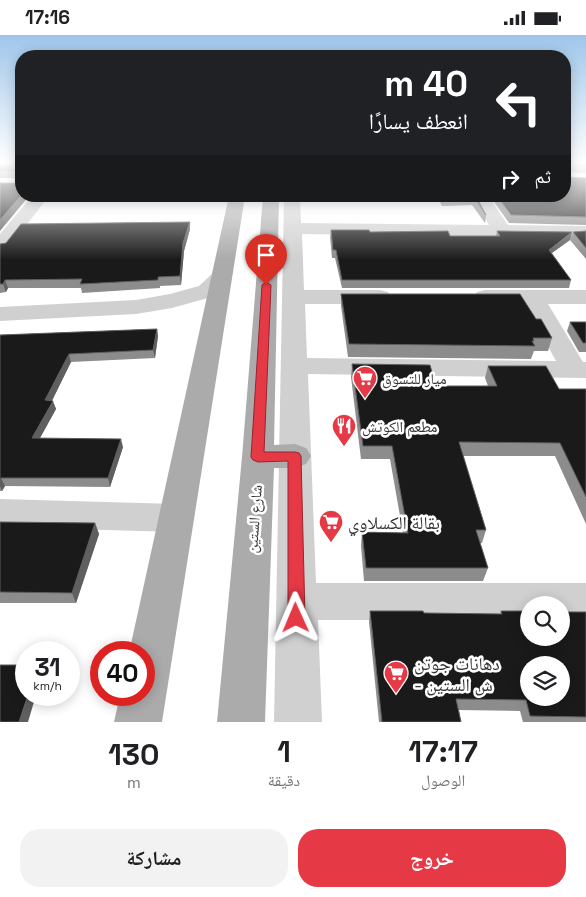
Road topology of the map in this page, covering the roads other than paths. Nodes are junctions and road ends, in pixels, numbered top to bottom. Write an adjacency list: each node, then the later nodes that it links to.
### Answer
1 (36, 202): 9 (street)
2 (236, 202): 10 (main road)
3 (271, 202): 22 (main road, شارع الستين)
4 (292, 202): 6 (street)
5 (483, 202): 7 (street)
6 (292, 228): 7 (street); 11 (street)
7 (502, 230): 8 (street)
8 (585, 233)
9 (0, 245)
10 (221, 278): 16 (street); 18 (main road)
11 (293, 297): 12 (street); 19 (street)
12 (399, 297)
13 (466, 297): 14 (street)
14 (533, 297): 15 (street); 20 (street)
15 (586, 297)
16 (136, 307): 17 (street); 18 (street)
17 (0, 314)
18 (211, 333): 24 (main road)
19 (294, 366): 20 (street); 21 (street)
20 (581, 371)
21 (295, 456): 22 (main road); 25 (street)
22 (258, 457): 30 (main road, شارع الستين)
23 (0, 513): 24 (street)
24 (176, 518): 27 (main road)
25 (296, 601): 26 (street); 31 (street)
26 (586, 602)
27 (153, 641)
28 (141, 706): 29 (main road)
29 (138, 722)
30 (241, 722)
31 (298, 722)

